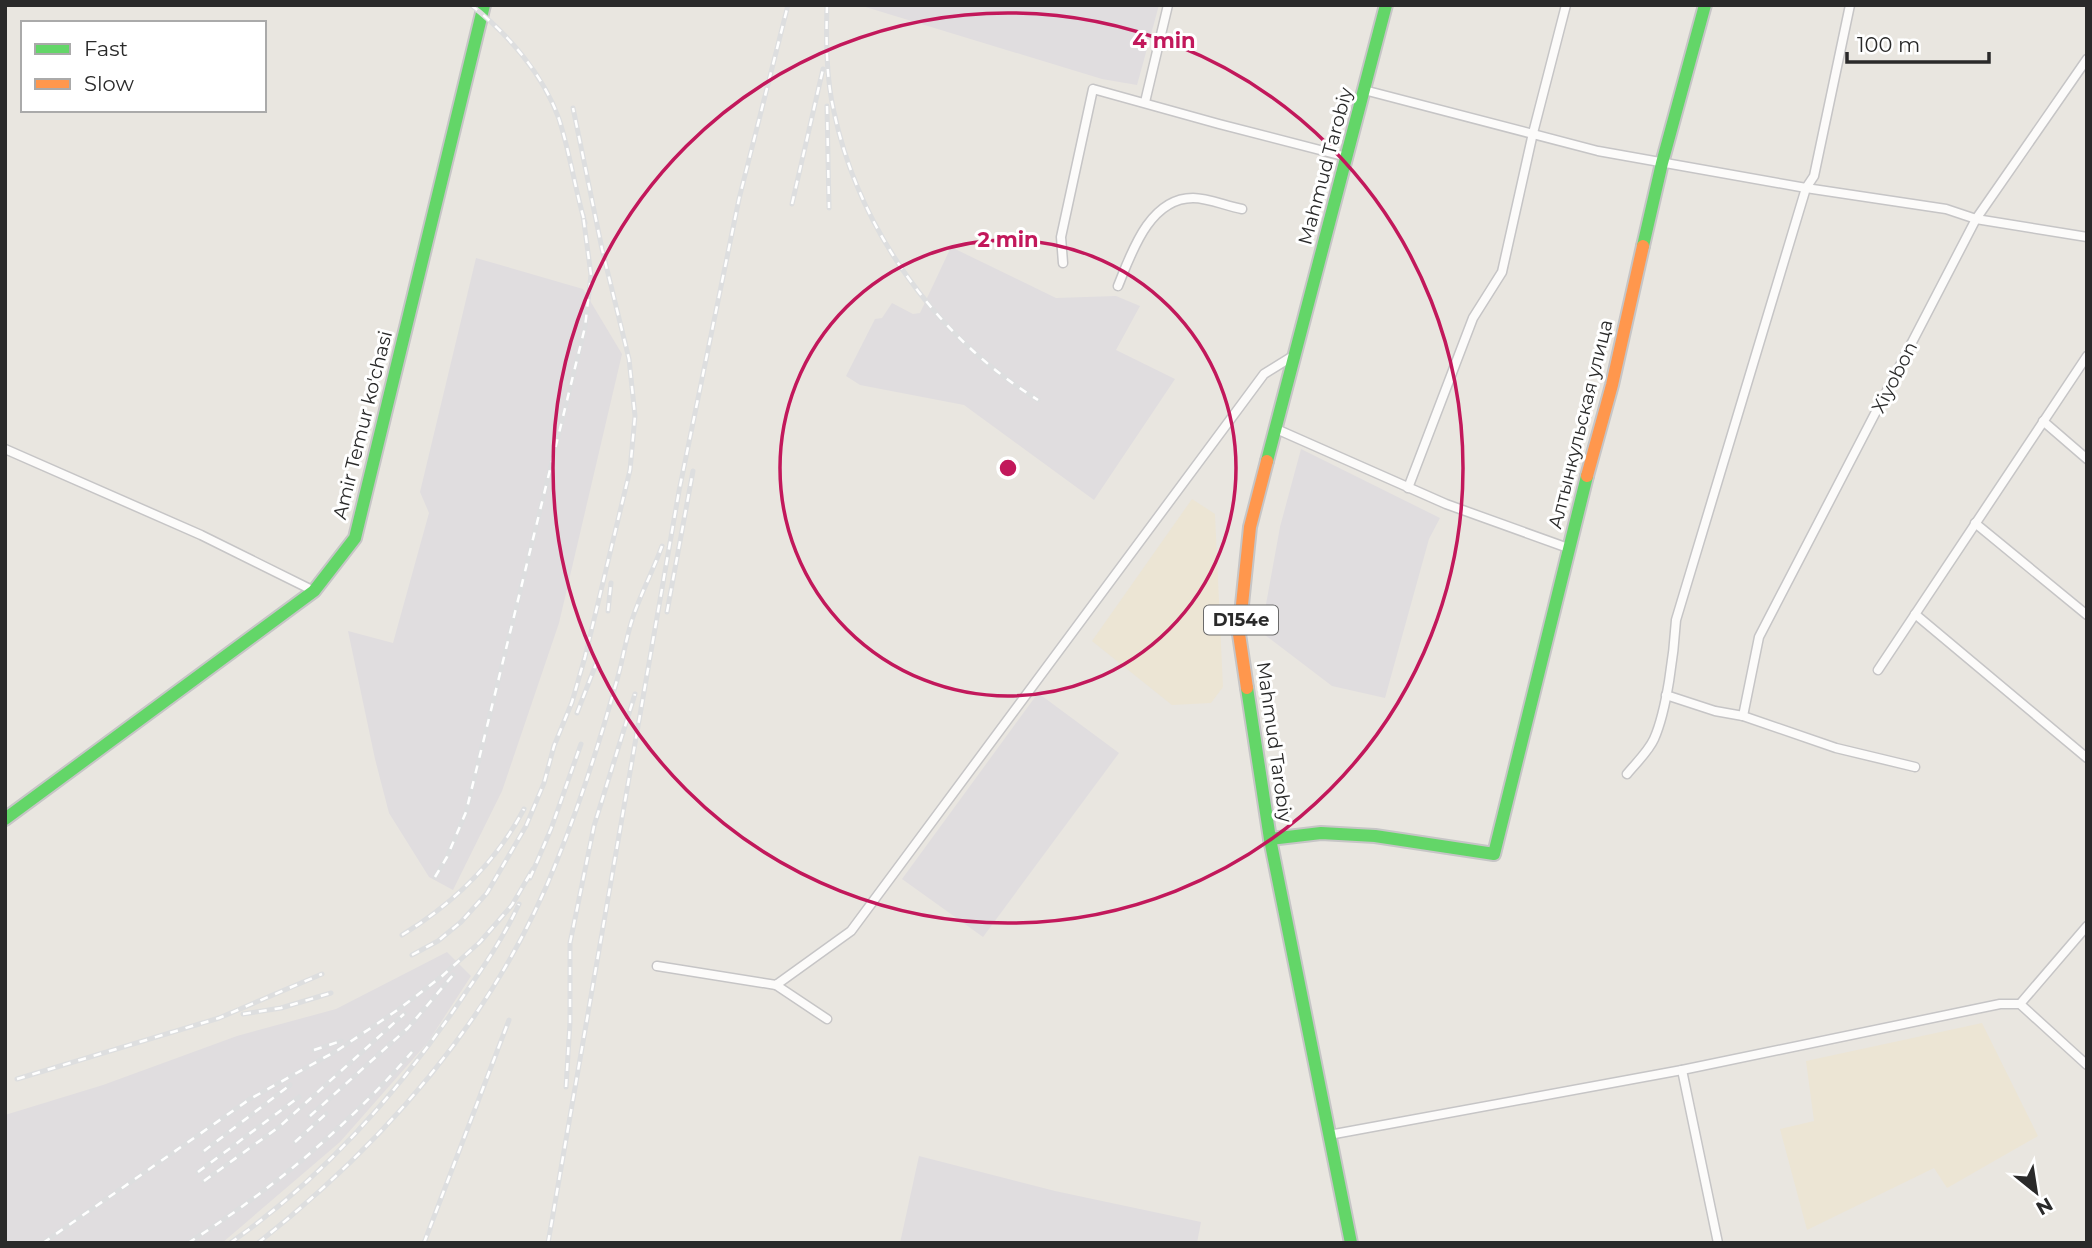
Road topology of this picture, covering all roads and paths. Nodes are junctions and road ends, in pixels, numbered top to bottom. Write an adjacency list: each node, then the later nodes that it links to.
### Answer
1 (484, 5): 28 (street, Amir Temur ko'chasi)
2 (1168, 5): 9 (street)
3 (1386, 5): 8 (street, Mahmud Tarobiy / D154e)
4 (1566, 5): 10 (street)
5 (1705, 5): 12 (street, Алтынкульская улица)
6 (1850, 5): 13 (street)
7 (2087, 59): 15 (street, Xiyobon)
8 (1364, 90): 10 (street); 11 (street, Mahmud Tarobiy / D154e)
9 (1145, 102): 11 (street); 17 (street)
10 (1533, 133): 12 (street); 25 (street)
11 (1347, 157): 19 (street, Mahmud Tarobiy / D154e)
12 (1662, 163): 13 (street); 27 (street, Алтынкульская улица)
13 (1806, 188): 15 (street); 32 (street)
14 (1241, 209): 18 (street)
15 (1976, 219): 16 (street); 33 (street, Xiyobon)
16 (2087, 237)
17 (1063, 263)
18 (1118, 286)
19 (1293, 356): 22 (street, Mahmud Tarobiy / D154e); 41 (street)
20 (2087, 356): 21 (street)
21 (2043, 421): 24 (street); 26 (street)
22 (1275, 428): 25 (street); 38 (street, Mahmud Tarobiy / D154e)
23 (5, 449): 28 (street)
24 (2087, 459)
25 (1408, 488): 27 (street)
26 (1975, 523): 29 (street); 30 (street)
27 (1568, 548): 38 (street, Алтынкульская улица)
28 (314, 591): 37 (street, Amir Temur ko'chasi)
29 (1914, 614): 31 (street); 34 (street)
30 (2087, 615)
31 (1878, 670)
32 (1665, 695): 33 (street); 36 (street)
33 (1743, 716): 35 (street)
34 (2087, 758)
35 (1915, 767)
36 (1627, 774)
37 (5, 819)
38 (1270, 839): 46 (street, Mahmud Tarobiy / D154e)
39 (2087, 926): 42 (street)
40 (657, 966): 41 (street)
41 (776, 985): 43 (street)
42 (2020, 1004): 44 (street); 45 (street)
43 (827, 1019)
44 (2087, 1065)
45 (1682, 1070): 46 (street); 48 (street)
46 (1329, 1135): 47 (street, Mahmud Tarobiy / D154e)
47 (1351, 1243)
48 (1718, 1243)

